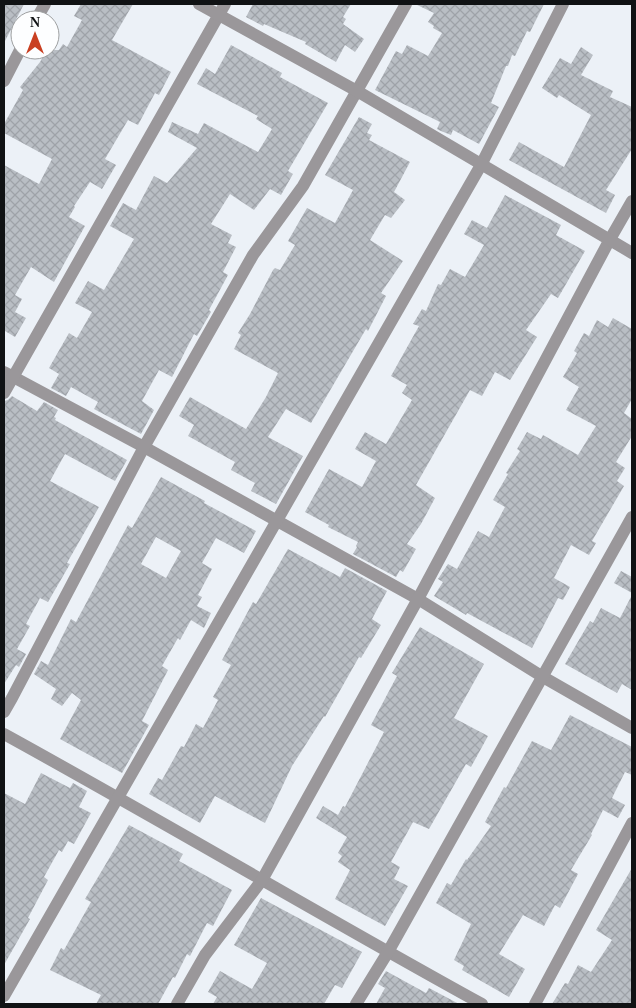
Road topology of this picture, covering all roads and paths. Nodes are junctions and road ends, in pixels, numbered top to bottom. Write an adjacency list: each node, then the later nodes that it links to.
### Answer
1 (199, 4): 5 (street)
2 (225, 4): 5 (street)
3 (406, 4): 8 (street)
4 (563, 4): 9 (street)
5 (219, 16): 8 (street); 13 (street)
6 (15, 60): 7 (street)
7 (4, 81)
8 (356, 91): 9 (street); 15 (street)
9 (481, 164): 11 (street); 17 (street)
10 (632, 201): 11 (street)
11 (609, 241): 12 (street); 18 (street)
12 (632, 254)
13 (8, 375): 14 (street); 15 (street)
14 (4, 393)
15 (144, 447): 17 (street); 20 (street)
16 (632, 518): 19 (street)
17 (276, 522): 18 (street); 23 (street)
18 (418, 599): 19 (street); 25 (street)
19 (543, 677): 21 (street); 26 (street)
20 (4, 712)
21 (632, 728)
22 (4, 734): 23 (street)
23 (119, 797): 25 (street); 27 (street)
24 (632, 823): 31 (street)
25 (262, 880): 26 (street); 28 (street)
26 (388, 952): 29 (street); 30 (street)
27 (4, 996)
28 (177, 1004)
29 (356, 1004)
30 (482, 1004)
31 (535, 1004)

